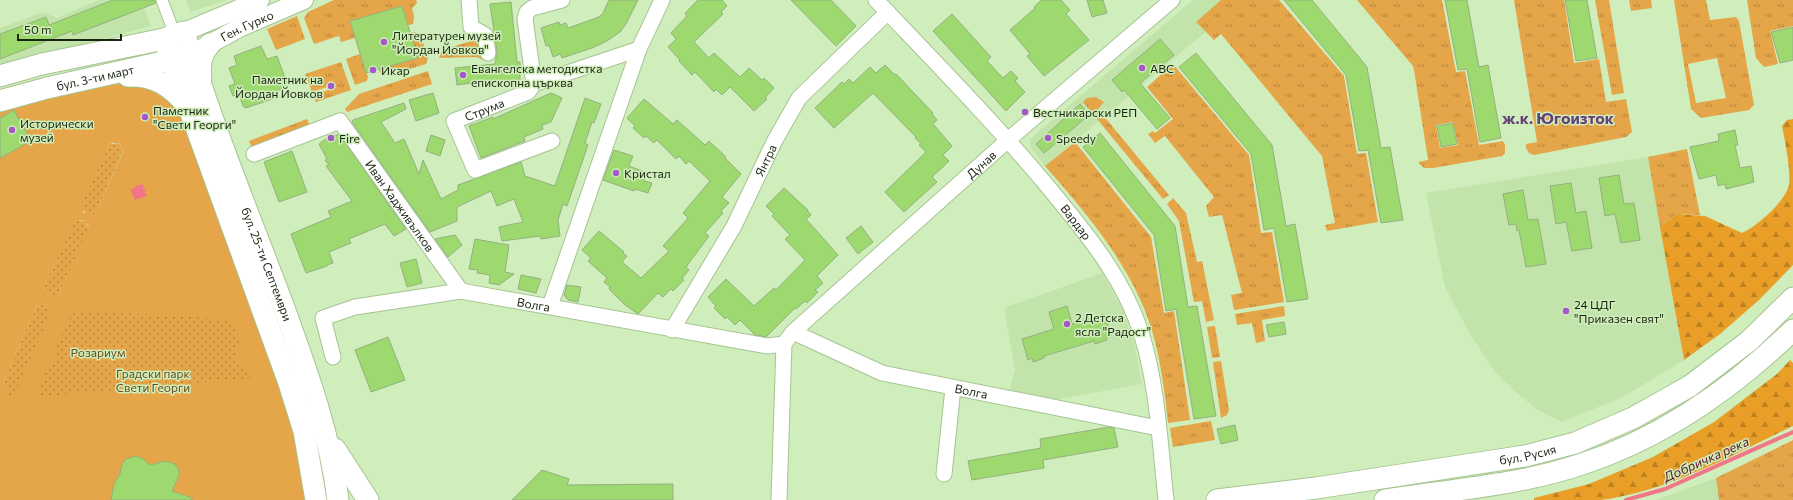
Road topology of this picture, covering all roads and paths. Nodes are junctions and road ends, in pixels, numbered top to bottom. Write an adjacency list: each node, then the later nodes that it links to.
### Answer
1 (162, 0): 10 (street, бул. 25-ти Септември)
2 (260, 0): 10 (street, Ген. Гурко)
3 (304, 0): 11 (street, Ген. Гурко)
4 (469, 0): 13 (street)
5 (562, 0): 18 (street)
6 (662, 0): 12 (street)
7 (876, 0): 9 (street, Вардар)
8 (1172, 0): 21 (street, Дунав)
9 (888, 12): 21 (street, Вардар); 27 (street, Янтра)
10 (174, 36): 14 (main road, бул. 25-ти Септември); 15 (main road, бул. 3-ти март)
11 (210, 44): 14 (street, Ген. Гурко); 17 (main road)
12 (639, 49): 18 (street, Струма); 26 (street)
13 (488, 53)
14 (182, 58): 16 (main road, бул. 3-ти март); 17 (main road, бул. 25-ти Септември); 20 (main road, бул. 25-ти Септември)
15 (0, 76)
16 (88, 79): 19 (main road, бул. 3-ти март); 20 (main road)
17 (202, 84): 32 (main road, бул. 25-ти Септември)
18 (534, 84): 22 (street, Струма)
19 (0, 101)
20 (188, 106): 36 (main road, бул. 25-ти Септември)
21 (1008, 140): 29 (street, Дунав); 33 (street, Вардар)
22 (552, 141)
23 (254, 154): 24 (street, Иван Хадживълков)
24 (461, 291): 26 (street, Волга); 30 (street, Волга)
25 (1793, 298): 40 (main road, бул. Русия)
26 (550, 306): 27 (street, Волга)
27 (672, 330): 29 (street, Волга)
28 (1793, 330): 41 (main road, бул. Русия)
29 (789, 338): 31 (street, Волга); 35 (street)
30 (333, 357)
31 (953, 388): 33 (street, Волга); 34 (street)
32 (324, 426): 37 (main road, бул. 25-ти Септември); 38 (main road)
33 (1158, 428): 39 (street, Вардар)
34 (944, 474)
35 (779, 499)
36 (316, 500)
37 (338, 500)
38 (368, 500)
39 (1166, 500)
40 (1217, 500)
41 (1385, 500)

